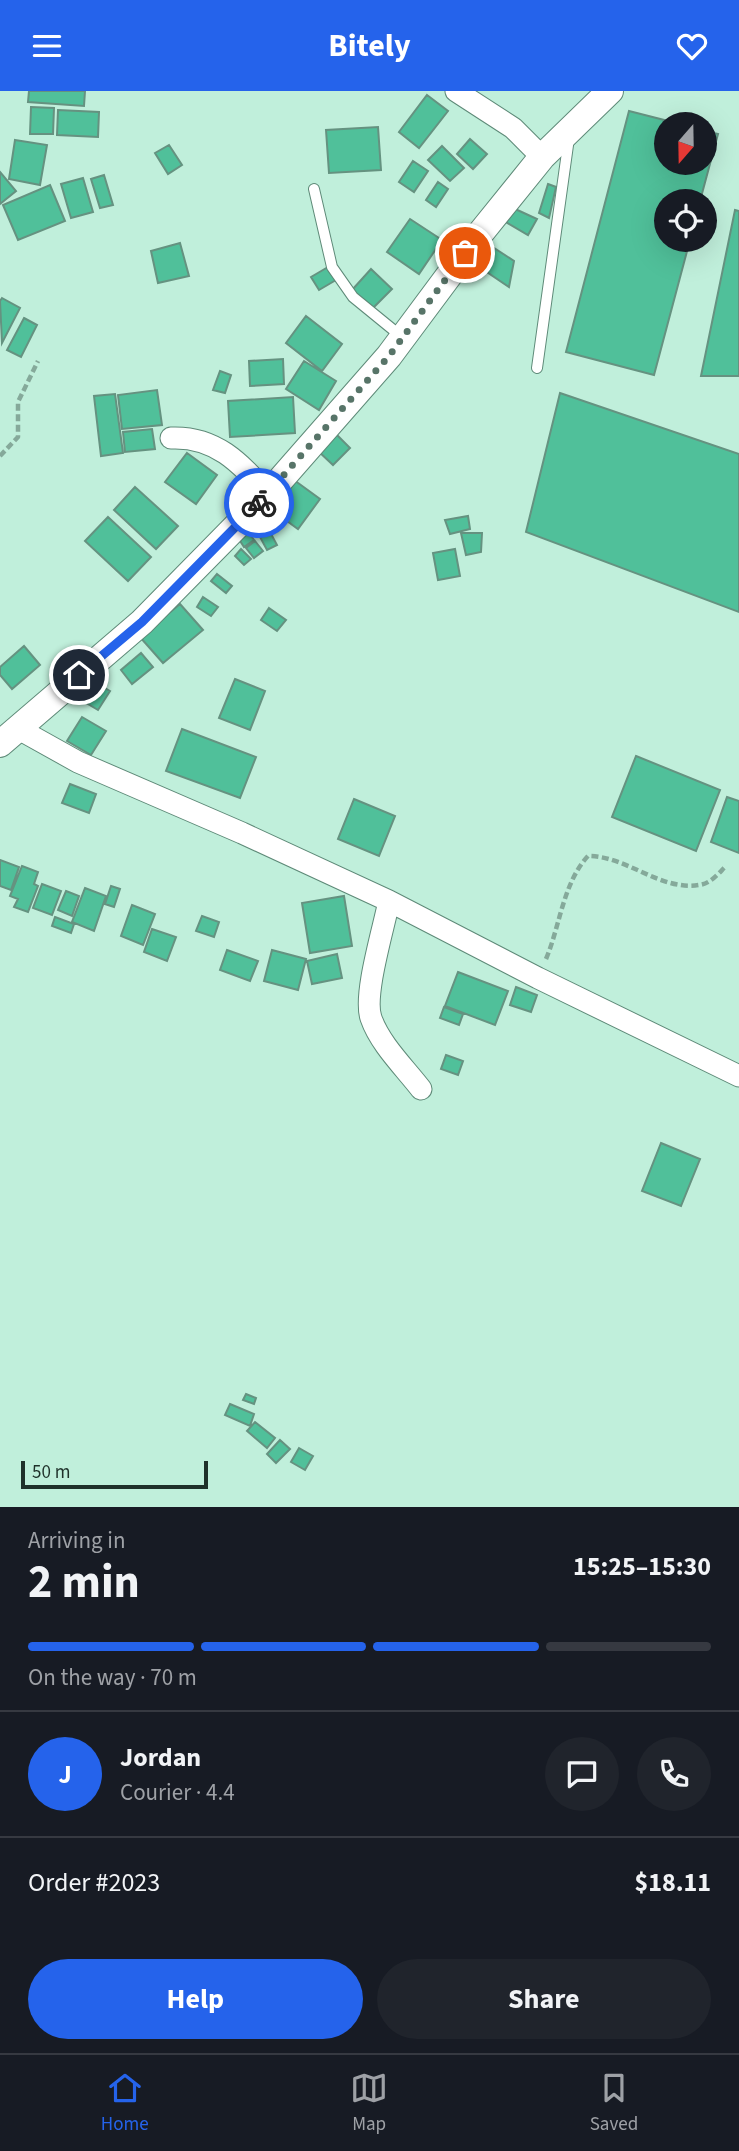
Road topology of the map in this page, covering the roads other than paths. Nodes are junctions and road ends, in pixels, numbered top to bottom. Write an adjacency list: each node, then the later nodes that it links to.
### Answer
1 (456, 91): 4 (street)
2 (610, 91): 3 (street)
3 (570, 132): 4 (street); 7 (lane)
4 (542, 157): 6 (street)
5 (314, 189): 6 (lane)
6 (402, 337): 9 (street)
7 (537, 368)
8 (171, 438): 9 (street)
9 (268, 494): 10 (street)
10 (8, 736): 11 (street)
11 (389, 901): 12 (street); 13 (street)
12 (739, 1076)
13 (421, 1089)

